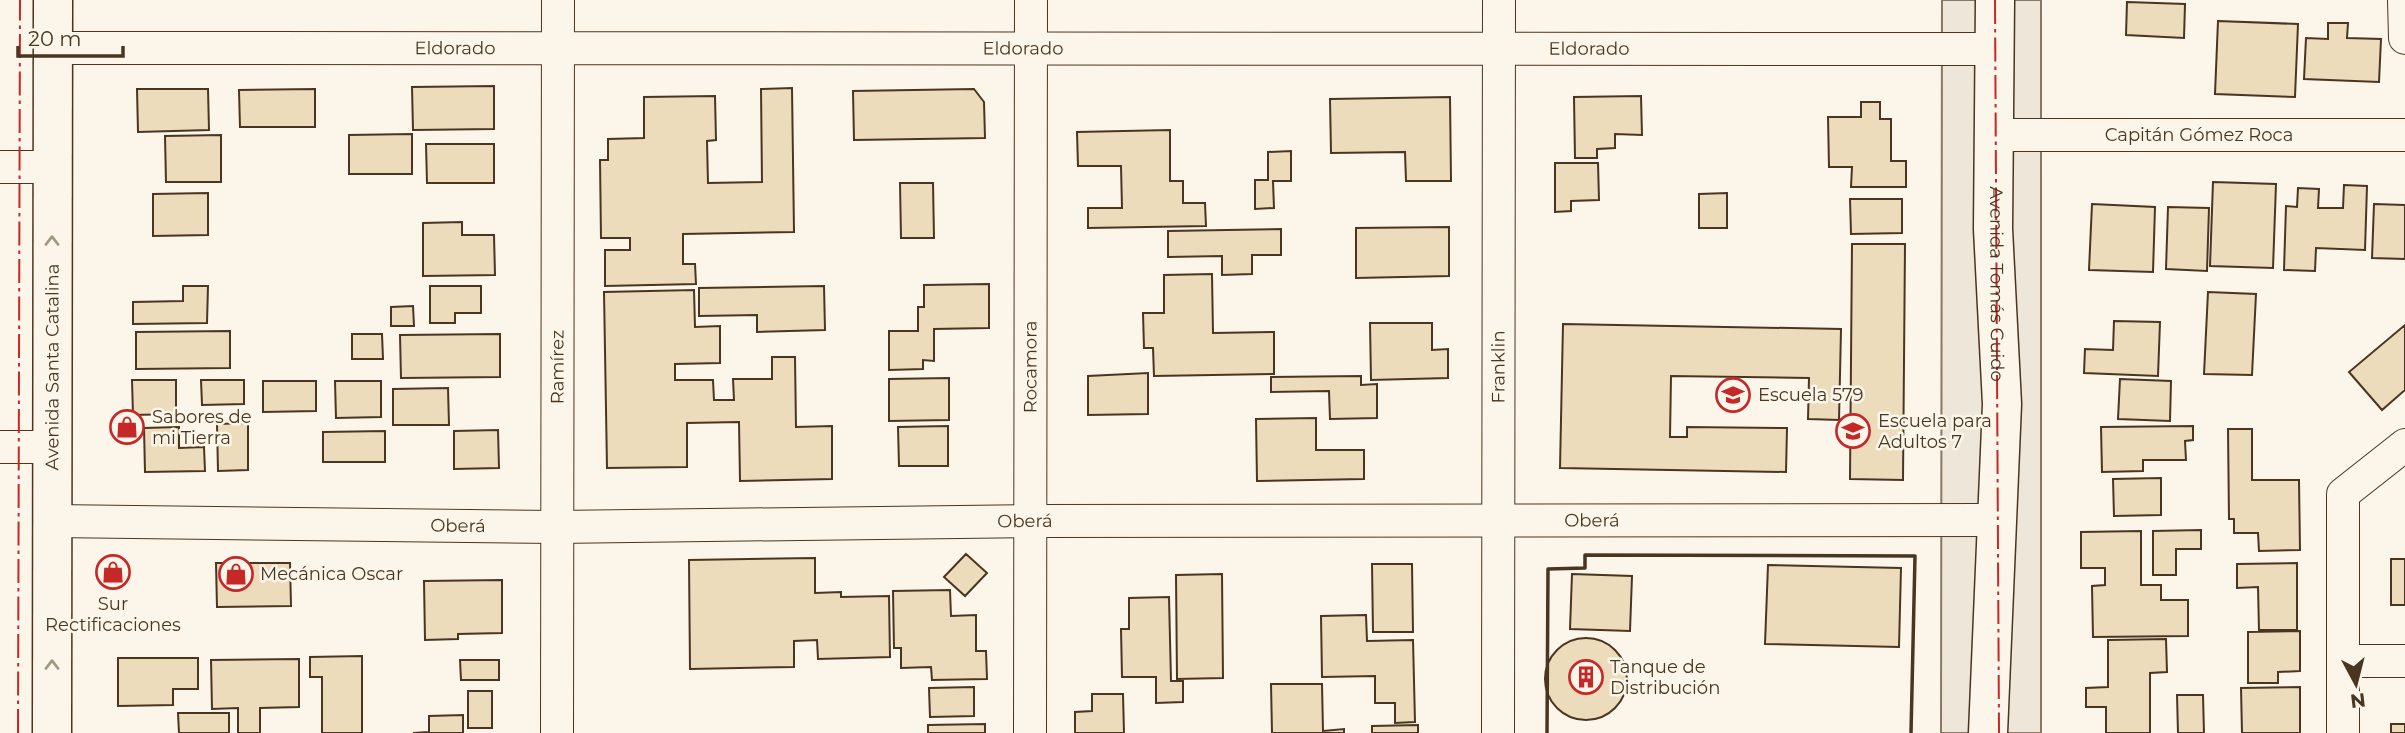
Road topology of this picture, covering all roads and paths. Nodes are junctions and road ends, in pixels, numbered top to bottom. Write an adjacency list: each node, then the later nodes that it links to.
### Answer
1 (53, 0): 8 (main road, Avenida Santa Catalina)
2 (558, 0): 11 (street, Ramírez)
3 (1031, 0): 9 (street, Rocamora)
4 (1499, 0): 12 (street, Franklin)
5 (1995, 0): 10 (main road, Avenida Tomás Guido)
6 (2404, 0): 7 (street)
7 (2405, 38)
8 (52, 48): 11 (street, Eldorado); 16 (main road, Avenida Santa Catalina)
9 (1031, 49): 11 (street, Eldorado); 12 (street, Eldorado); 21 (street, Rocamora)
10 (1993, 49): 12 (street, Eldorado); 13 (main road, Avenida Tomás Guido)
11 (558, 50): 24 (street, Ramírez)
12 (1499, 50): 22 (street, Franklin)
13 (1994, 135): 14 (street, Capitán Gómez Roca); 20 (main road, Avenida Tomás Guido)
14 (2405, 135)
15 (0, 167): 16 (street)
16 (52, 167): 19 (main road, Avenida Santa Catalina, one-way to 16)
17 (2405, 445): 25 (street)
18 (0, 447): 19 (street)
19 (52, 447): 23 (main road, Avenida Santa Catalina)
20 (1997, 520): 22 (street, Oberá); 31 (main road, Avenida Tomás Guido)
21 (1030, 521): 22 (street, Oberá); 24 (street, Oberá); 29 (street, Rocamora)
22 (1499, 521): 30 (street, Franklin)
23 (52, 522): 24 (street, Oberá); 27 (main road, Avenida Santa Catalina, one-way to 23)
24 (556, 527): 28 (street, Ramírez)
25 (2343, 661): 26 (street); 32 (street)
26 (2405, 661)
27 (51, 733)
28 (557, 733)
29 (1030, 733)
30 (1498, 733)
31 (1988, 733)
32 (2343, 733)

